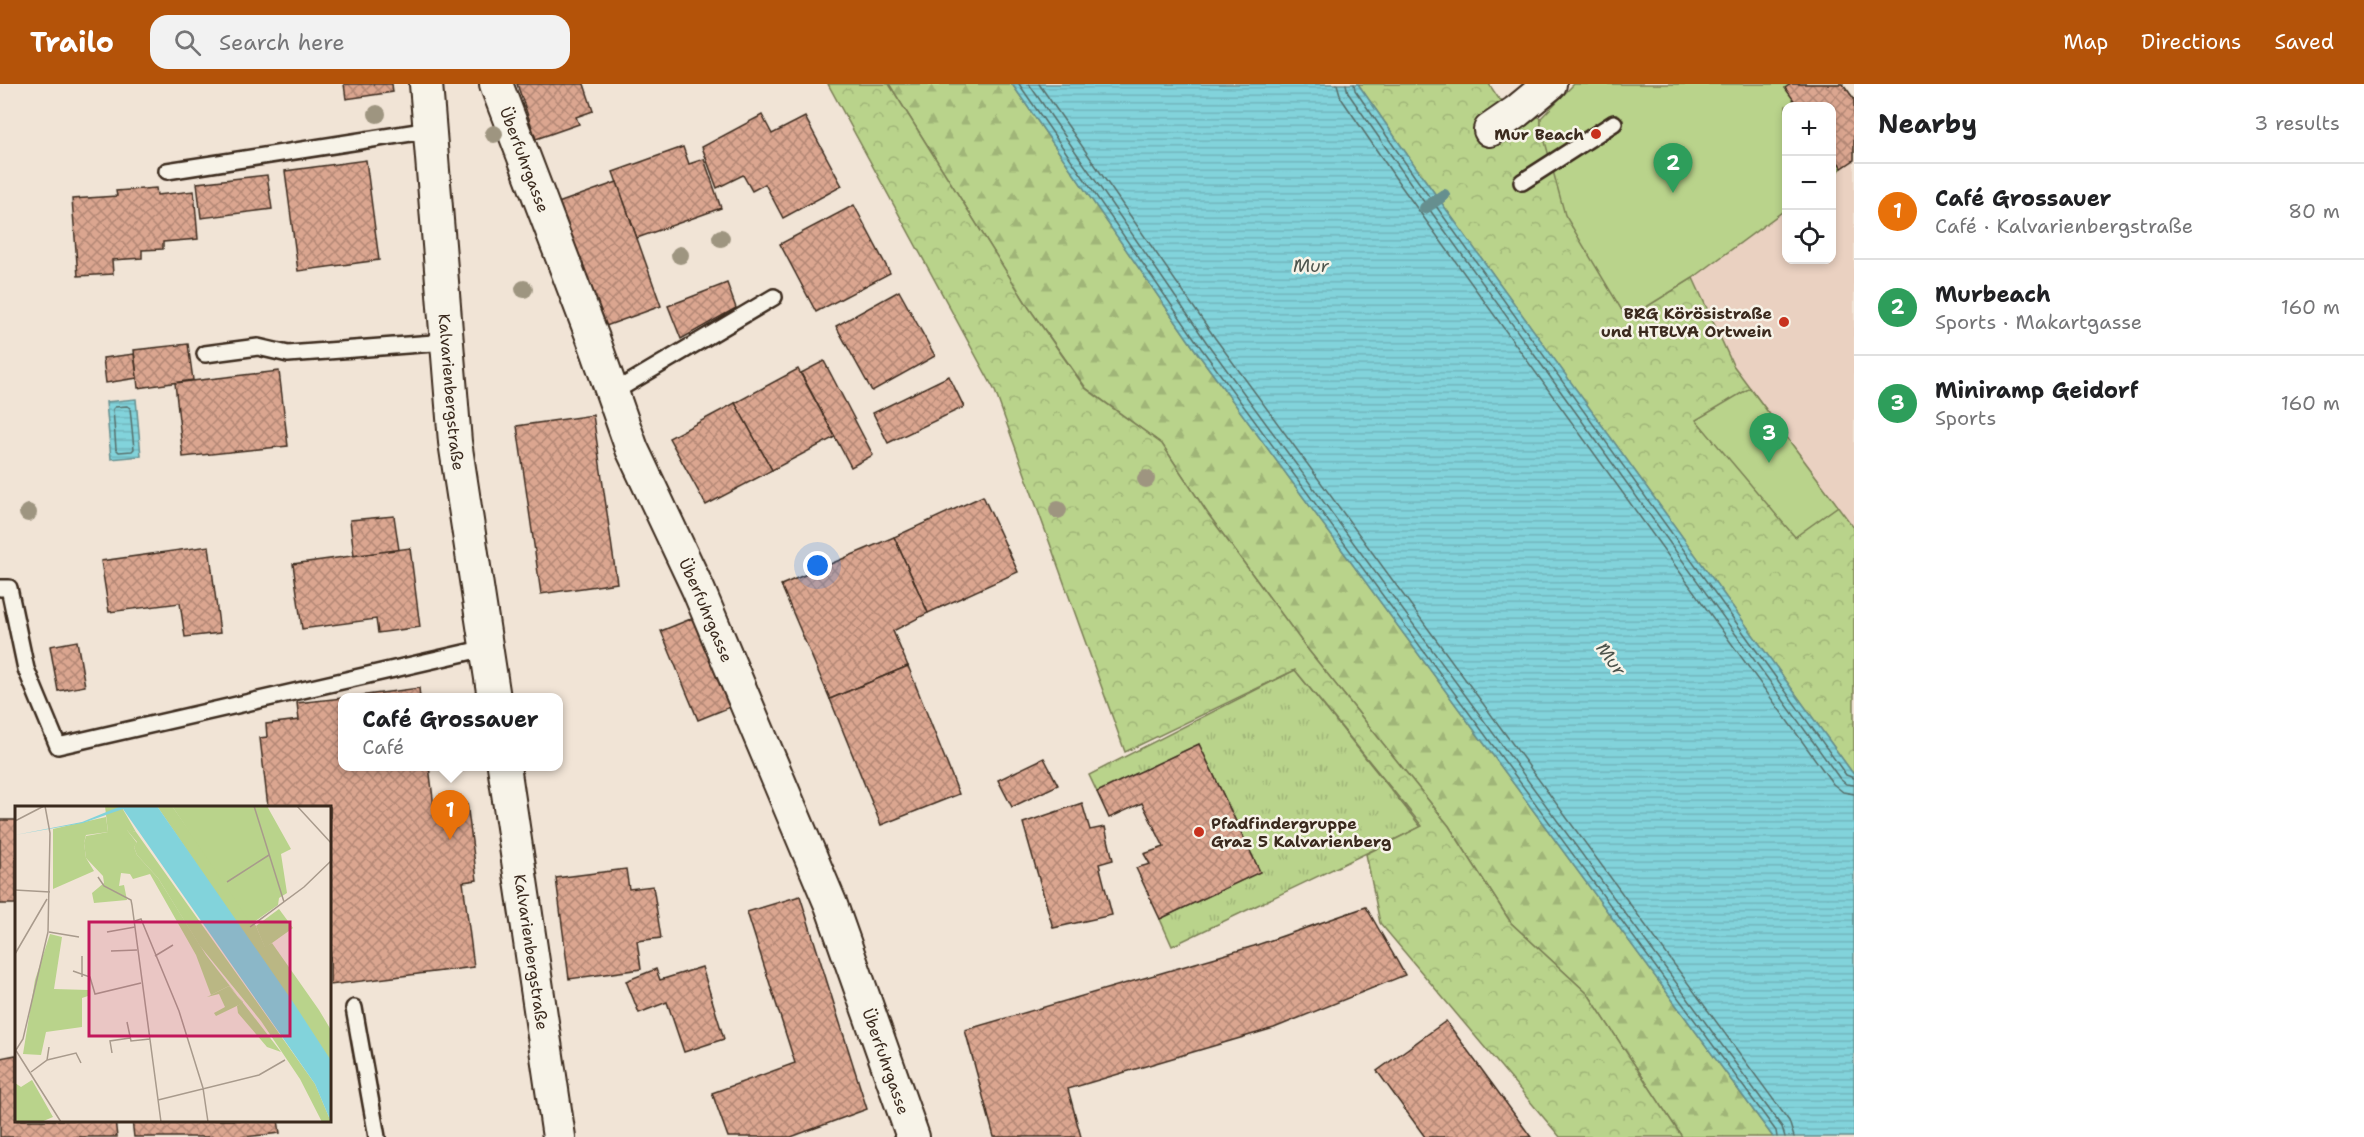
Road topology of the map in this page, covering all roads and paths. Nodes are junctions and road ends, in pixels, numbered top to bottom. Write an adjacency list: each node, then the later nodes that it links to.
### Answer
1 (426, 84): 5 (street, Kalvarienbergstraße)
2 (496, 84): 12 (street, Überfuhrgasse)
3 (1550, 84): 6 (street)
4 (1614, 123): 8 (lane)
5 (430, 130): 7 (lane); 10 (street, Kalvarienbergstraße)
6 (1490, 130)
7 (166, 171)
8 (1521, 182)
9 (774, 297): 12 (lane)
10 (447, 342): 11 (lane); 14 (street, Kalvarienbergstraße)
11 (205, 354)
12 (612, 393): 20 (street, Überfuhrgasse)
13 (0, 588): 14 (lane)
14 (486, 648): 15 (street, Kalvarienbergstraße)
15 (493, 693)
16 (505, 771): 19 (street, Kalvarienbergstraße)
17 (354, 1008): 18 (lane)
18 (377, 1137)
19 (559, 1137)
20 (913, 1137)

